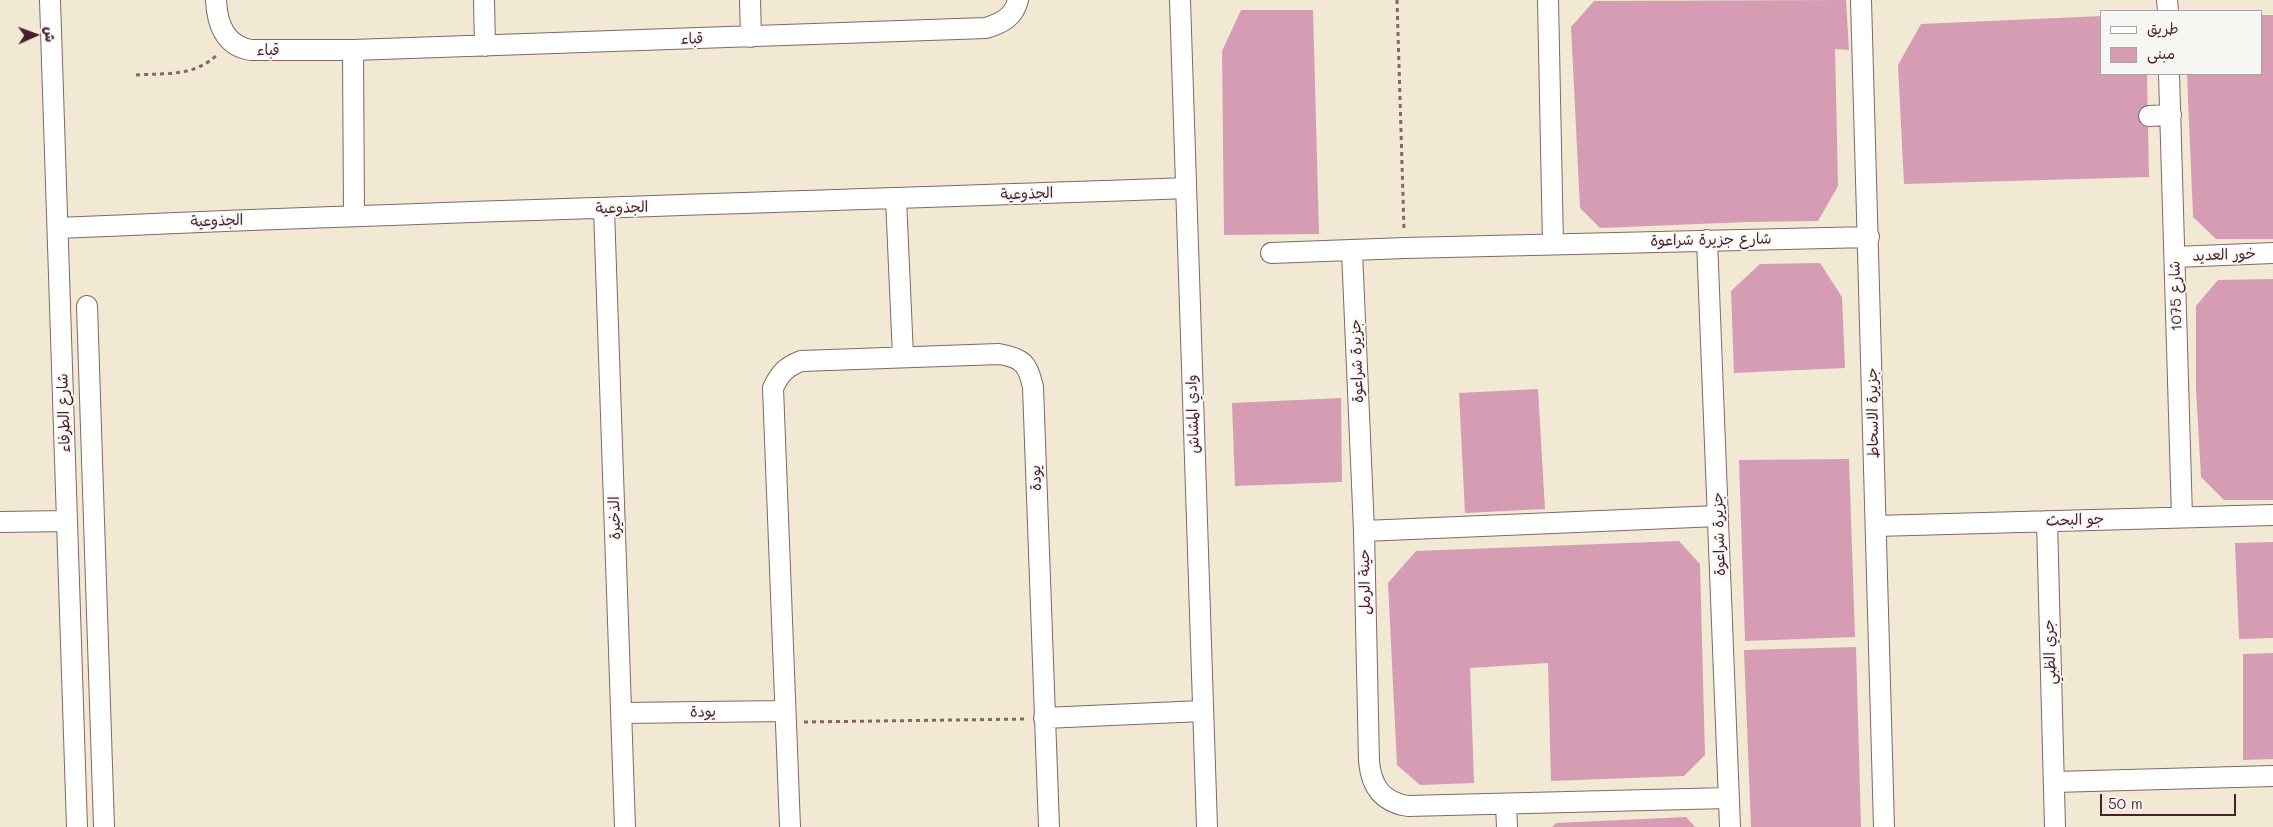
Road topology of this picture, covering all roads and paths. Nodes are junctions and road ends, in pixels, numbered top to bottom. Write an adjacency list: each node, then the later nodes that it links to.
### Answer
1 (50, 0): 23 (street, شارع الطرفاء)
2 (216, 0): 12 (street)
3 (484, 0): 13 (street)
4 (750, 0): 11 (street)
5 (1018, 0): 11 (street, قباء)
6 (1180, 0): 19 (street, وادي المشاش)
7 (1398, 0): 27 (path)
8 (1548, 0): 26 (street)
9 (1861, 0): 10 (street); 24 (street, جزيرة الاسحاط)
10 (1873, 0)
11 (752, 37): 13 (street, قباء)
12 (231, 42): 14 (street, قباء); 15 (path)
13 (485, 46): 14 (street, قباء)
14 (353, 50): 22 (street)
15 (136, 75)
16 (2169, 75): 17 (street, شارع 1075)
17 (2170, 115): 18 (street); 31 (street, شارع 1075)
18 (2149, 116)
19 (1186, 188): 20 (street, الجذوعية); 44 (street, وادي المشاش)
20 (896, 198): 21 (street, الجذوعية); 33 (street)
21 (604, 209): 22 (street, الجذوعية); 45 (street, الذخيرة)
22 (354, 215): 23 (street, الجذوعية)
23 (58, 228): 37 (street, شارع الطرفاء)
24 (1869, 237): 25 (street, شارع جزيرة شراعوة); 40 (street, جزيرة الاسحاط)
25 (1708, 240): 26 (street, شارع جزيرة شراعوة); 35 (street, جزيرة شراعوة)
26 (1553, 244): 27 (street, شارع جزيرة شراعوة)
27 (1405, 248): 28 (street, شارع جزيرة شراعوة)
28 (1352, 251): 30 (street, شارع جزيرة شراعوة); 41 (street, جزيرة شراعوة)
29 (2273, 253): 31 (street, خور العديد)
30 (1271, 254)
31 (2175, 257): 36 (street, شارع 1075)
32 (87, 306): 43 (street)
33 (903, 356): 46 (street, يودة); 47 (street, يودة)
34 (2273, 515): 36 (street, جو البحث)
35 (1718, 516): 41 (street, حينة الرمل); 50 (street, جزيرة شراعوة)
36 (2182, 517): 38 (street, جو البحث)
37 (68, 521): 39 (street); 42 (street, شارع الطرفاء)
38 (2047, 521): 40 (street, جو البحث); 49 (street, جري الظبي)
39 (0, 522)
40 (1876, 526): 60 (street, جزيرة الاسحاط)
41 (1364, 531): 51 (street, حينة الرمل)
42 (72, 658): 43 (street); 52 (street, شارع الطرفاء)
43 (98, 658): 53 (street)
44 (1202, 711): 47 (street); 57 (street, وادي المشاش)
45 (622, 714): 46 (street, يودة); 54 (street, الذخيرة)
46 (785, 716): 47 (path); 55 (street, يودة)
47 (1044, 718): 56 (street, يودة)
48 (2273, 776): 49 (street)
49 (2054, 782): 61 (street, جري الظبي)
50 (1728, 798): 51 (street, حينة الرمل); 59 (street, جزيرة شراعوة)
51 (1506, 805): 58 (street)
52 (78, 827)
53 (104, 827)
54 (625, 827)
55 (790, 827)
56 (1049, 827)
57 (1207, 827)
58 (1507, 827)
59 (1730, 827)
60 (1884, 827)
61 (2055, 827)

